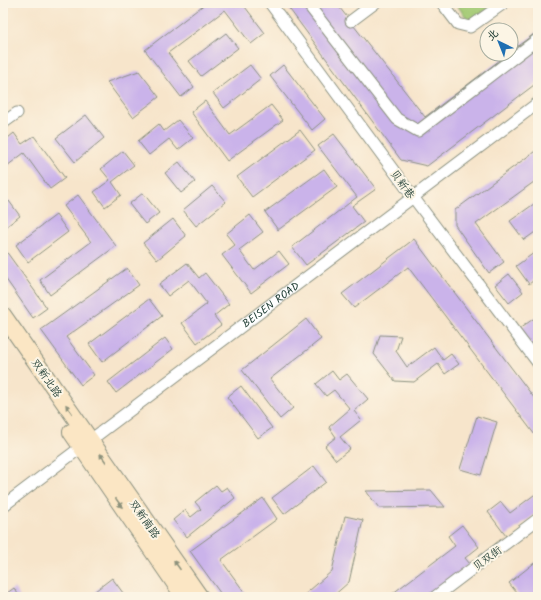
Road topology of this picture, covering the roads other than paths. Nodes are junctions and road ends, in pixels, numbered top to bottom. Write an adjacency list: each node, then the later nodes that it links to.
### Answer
1 (270, 3): 11 (street, 贝新巷)
2 (307, 3): 7 (street)
3 (375, 3): 6 (street)
4 (442, 3): 5 (street)
5 (504, 3)
6 (351, 21)
7 (538, 39)
8 (538, 103): 11 (street, BEISEN ROAD)
9 (17, 113): 10 (street)
10 (3, 123)
11 (413, 197): 14 (street, 贝新巷); 15 (street, BEISEN ROAD)
12 (3, 314): 15 (street, 双新北路, one-way to 12)
13 (3, 334): 15 (street, 双新北路)
14 (538, 363)
15 (86, 444): 16 (street, BEISEN ROAD); 18 (street, one-way to 18); 19 (street, 双新南路, one-way to 15)
16 (3, 506)
17 (538, 519): 20 (street, 贝双街)
18 (184, 597)
19 (200, 597)
20 (435, 597)

